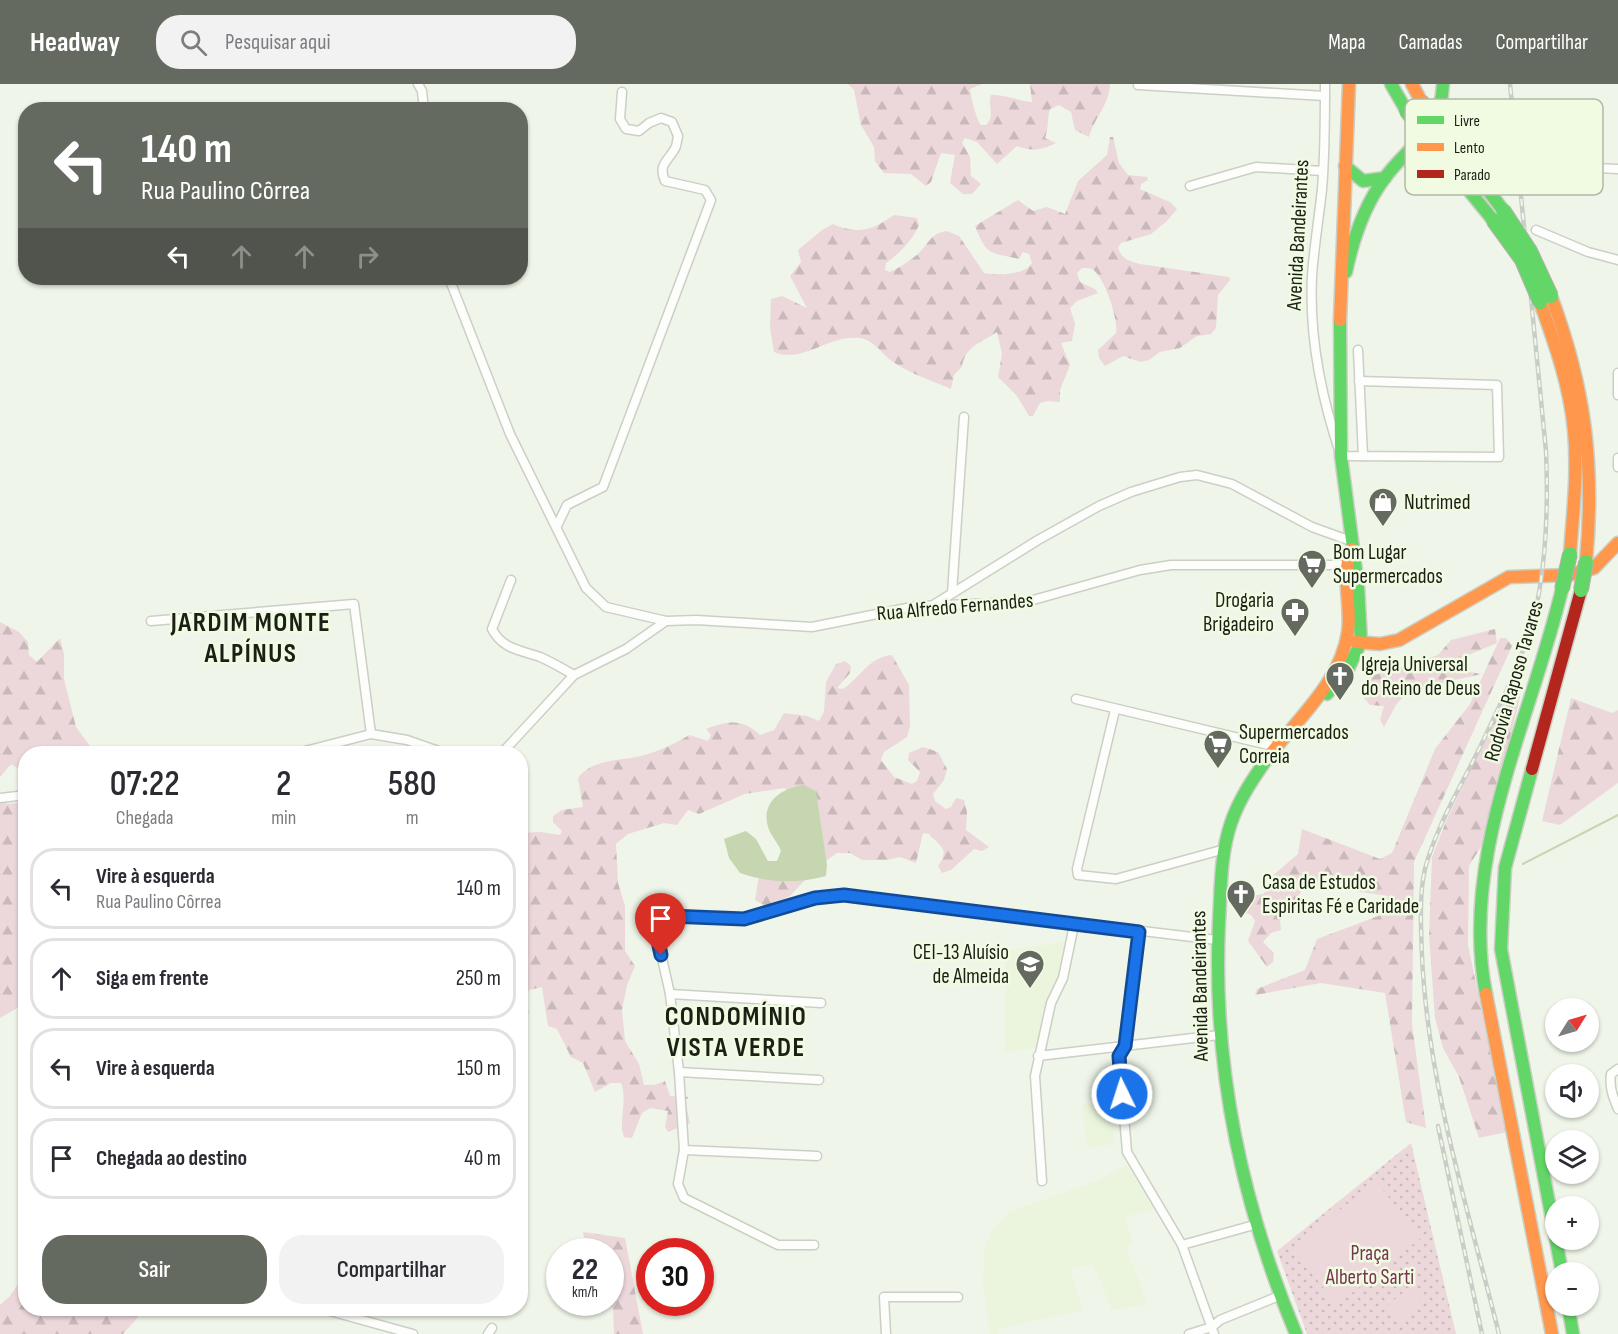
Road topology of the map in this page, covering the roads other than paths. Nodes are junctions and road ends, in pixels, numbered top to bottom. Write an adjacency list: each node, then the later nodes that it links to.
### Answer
1 (418, 84): 12 (street)
2 (1325, 84): 9 (street, Avenida Bandeirantes)
3 (1349, 84): 15 (main road, Avenida Bandeirantes)
4 (1391, 84): 13 (main road, Rodovia Raposo Tavares, bridge)
5 (1412, 84): 10 (main road, Rodovia Raposo Tavares, bridge)
6 (1443, 84): 11 (main road, Avenida Bandeirantes)
7 (1138, 85): 9 (street)
8 (622, 92): 38 (street)
9 (1325, 96): 18 (street, Avenida Bandeirantes)
10 (1420, 99)
11 (1441, 99)
12 (423, 102)
13 (1405, 108)
14 (1405, 159): 19 (main road, Avenida Bandeirantes)
15 (1345, 166): 19 (main road); 28 (main road, Avenida Bandeirantes)
16 (1603, 168): 17 (street)
17 (1618, 169)
18 (1323, 171): 20 (street); 34 (street, Avenida Bandeirantes)
19 (1385, 178): 28 (main road, Avenida Bandeirantes)
20 (1190, 186)
21 (1479, 195): 23 (main road, Rodovia Raposo Tavares, bridge)
22 (1485, 195): 23 (main road, Rodovia Raposo Tavares, bridge)
23 (1498, 215): 27 (main road, Rodovia Raposo Tavares, bridge)
24 (1536, 230): 25 (street)
25 (1618, 260)
26 (452, 285): 38 (street, Rua Alfredo Fernandes)
27 (1546, 299): 78 (main road, Rodovia Raposo Tavares, bridge); 88 (main road, Rodovia Raposo Tavares, bridge)
28 (1339, 308): 34 (main road, Avenida Bandeirantes)
29 (1358, 350): 31 (street)
30 (1618, 373): 32 (street)
31 (1359, 381): 35 (street); 35 (street)
32 (1618, 395)
33 (964, 417): 43 (street)
34 (1341, 456): 35 (street); 40 (main road, Avenida Bandeirantes)
35 (1363, 456)
36 (1618, 458): 37 (street)
37 (1618, 467)
38 (557, 526): 46 (street, Rua Alfredo Fernandes)
39 (1618, 543): 47 (main road)
40 (1351, 545): 41 (main road, Avenida Bandeirantes); 43 (street); 47 (main road, Avenida Bandeirantes)
41 (1346, 565): 44 (street, Rua Alfredo Fernandes); 48 (main road, Avenida Bandeirantes)
42 (511, 580): 49 (street)
43 (952, 594): 44 (street)
44 (935, 605): 46 (street, Rua Alfredo Fernandes)
45 (151, 621): 52 (street)
46 (666, 621): 49 (street)
47 (1361, 642): 48 (main road); 56 (main road, Avenida Bandeirantes)
48 (1346, 643): 56 (main road, Avenida Bandeirantes)
49 (574, 675): 55 (street)
50 (1076, 699): 51 (street)
51 (1115, 710): 56 (street); 59 (street)
52 (371, 734): 53 (street); 54 (street)
53 (324, 746)
54 (424, 746)
55 (508, 746)
56 (1277, 747): 59 (main road, Avenida Bandeirantes)
57 (18, 796): 58 (street)
58 (0, 798)
59 (1225, 849): 62 (main road, Avenida Bandeirantes)
60 (1074, 925): 61 (street); 63 (street); 67 (street)
61 (1139, 932): 62 (street); 66 (street)
62 (1217, 940): 65 (main road, Avenida Bandeirantes)
63 (670, 994): 64 (street); 69 (street)
64 (821, 1003)
65 (1219, 1035): 66 (street); 75 (main road, Avenida Bandeirantes)
66 (1125, 1046): 67 (street); 77 (street)
67 (1038, 1056): 74 (street)
68 (1618, 1069): 71 (street)
69 (679, 1072): 70 (street); 72 (street)
70 (819, 1080)
71 (1618, 1109)
72 (684, 1150): 73 (street); 76 (street)
73 (817, 1156)
74 (1042, 1181)
75 (1254, 1225): 77 (street); 79 (main road, Avenida Bandeirantes)
76 (814, 1245)
77 (1182, 1245): 83 (street)
78 (1560, 1262)
79 (1279, 1296): 83 (street); 87 (main road, Avenida Bandeirantes)
80 (958, 1297): 85 (street)
81 (348, 1316): 84 (street)
82 (1570, 1316): 89 (main road)
83 (1213, 1330): 86 (street)
84 (413, 1334)
85 (886, 1334)
86 (1189, 1334)
87 (1296, 1334)
88 (1552, 1334)
89 (1573, 1334)

